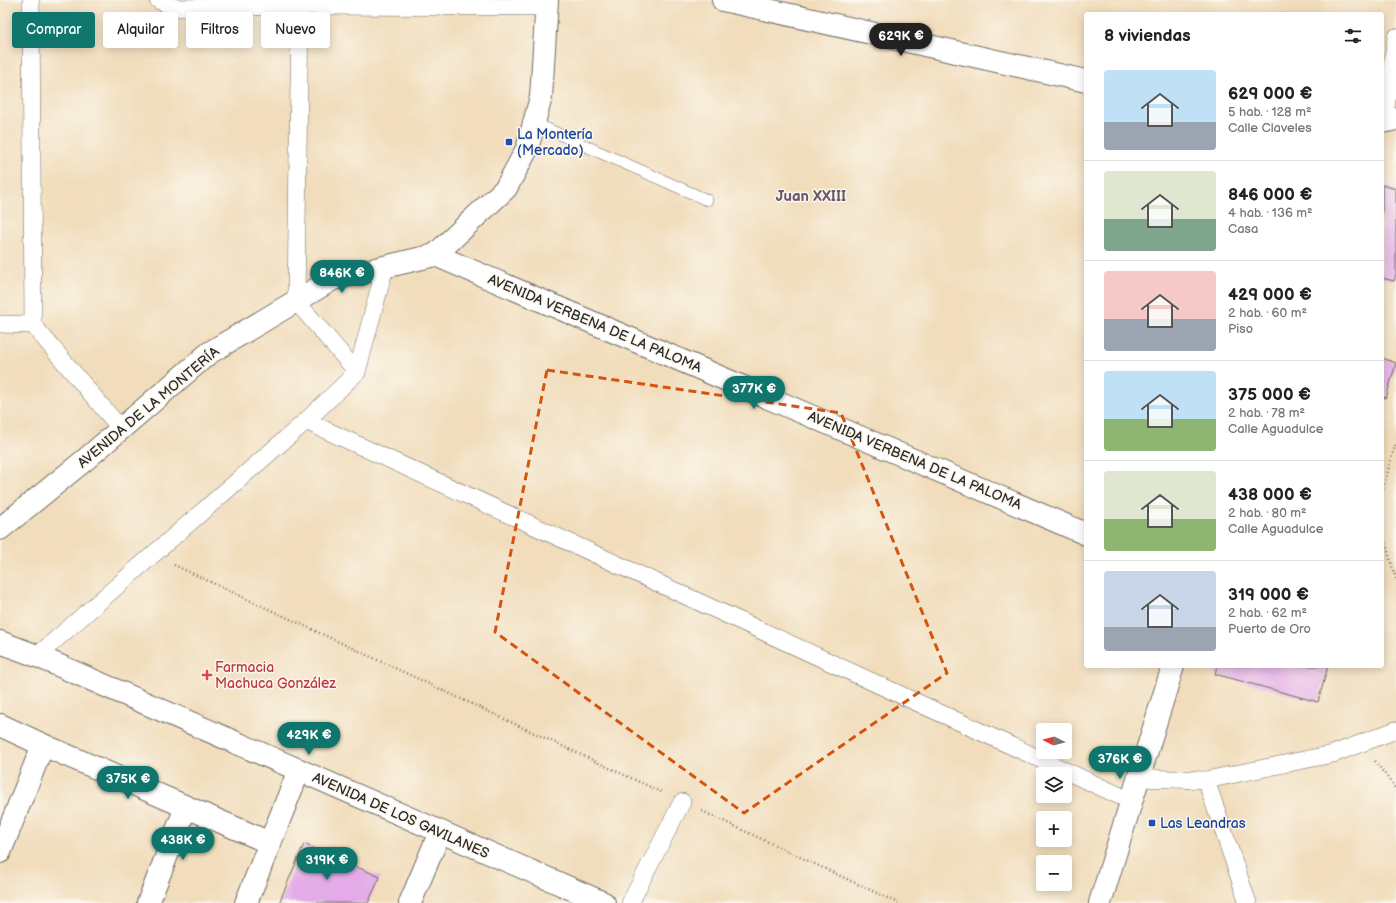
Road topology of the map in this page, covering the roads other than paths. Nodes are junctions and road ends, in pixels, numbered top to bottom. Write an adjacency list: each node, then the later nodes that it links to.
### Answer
1 (31, 0): 17 (street)
2 (158, 0): 5 (street)
3 (722, 0): 4 (street)
4 (748, 3): 9 (street)
5 (231, 4): 7 (street)
6 (547, 4): 7 (street); 11 (street, AVENIDA DE LA MONTERÍA)
7 (300, 6): 15 (street)
8 (1396, 37): 10 (street)
9 (1084, 81)
10 (1387, 121)
11 (534, 123): 12 (lane); 13 (street, AVENIDA DE LA MONTERÍA)
12 (707, 200)
13 (435, 255): 14 (street, AVENIDA DE LA MONTERÍA); 22 (street, AVENIDA VERBENA DE LA PALOMA)
14 (385, 267): 15 (street, AVENIDA DE LA MONTERÍA); 18 (street)
15 (296, 301): 18 (street); 20 (street, AVENIDA DE LA MONTERÍA)
16 (0, 324): 17 (street)
17 (33, 325): 20 (street)
18 (357, 372): 19 (street)
19 (306, 421): 24 (street); 32 (street)
20 (121, 428): 21 (street, AVENIDA DE LA MONTERÍA)
21 (0, 529)
22 (1084, 533)
23 (0, 642): 24 (street, AVENIDA DE LOS GAVILANES)
24 (37, 656): 29 (street, AVENIDA DE LOS GAVILANES)
25 (1172, 668): 30 (street)
26 (0, 725): 28 (street)
27 (1396, 730): 31 (street)
28 (43, 744): 34 (street); 37 (street)
29 (299, 770): 35 (street, AVENIDA DE LOS GAVILANES); 36 (street)
30 (1138, 778): 31 (street); 32 (street)
31 (1206, 780): 44 (street)
32 (1131, 801): 43 (street)
33 (682, 802): 42 (street)
34 (186, 807): 36 (street); 38 (street)
35 (440, 832): 40 (street); 41 (street, AVENIDA DE LOS GAVILANES)
36 (270, 843): 39 (street)
37 (0, 852)
38 (148, 903)
39 (246, 903)
40 (410, 903)
41 (604, 903)
42 (630, 903)
43 (1100, 903)
44 (1248, 903)

